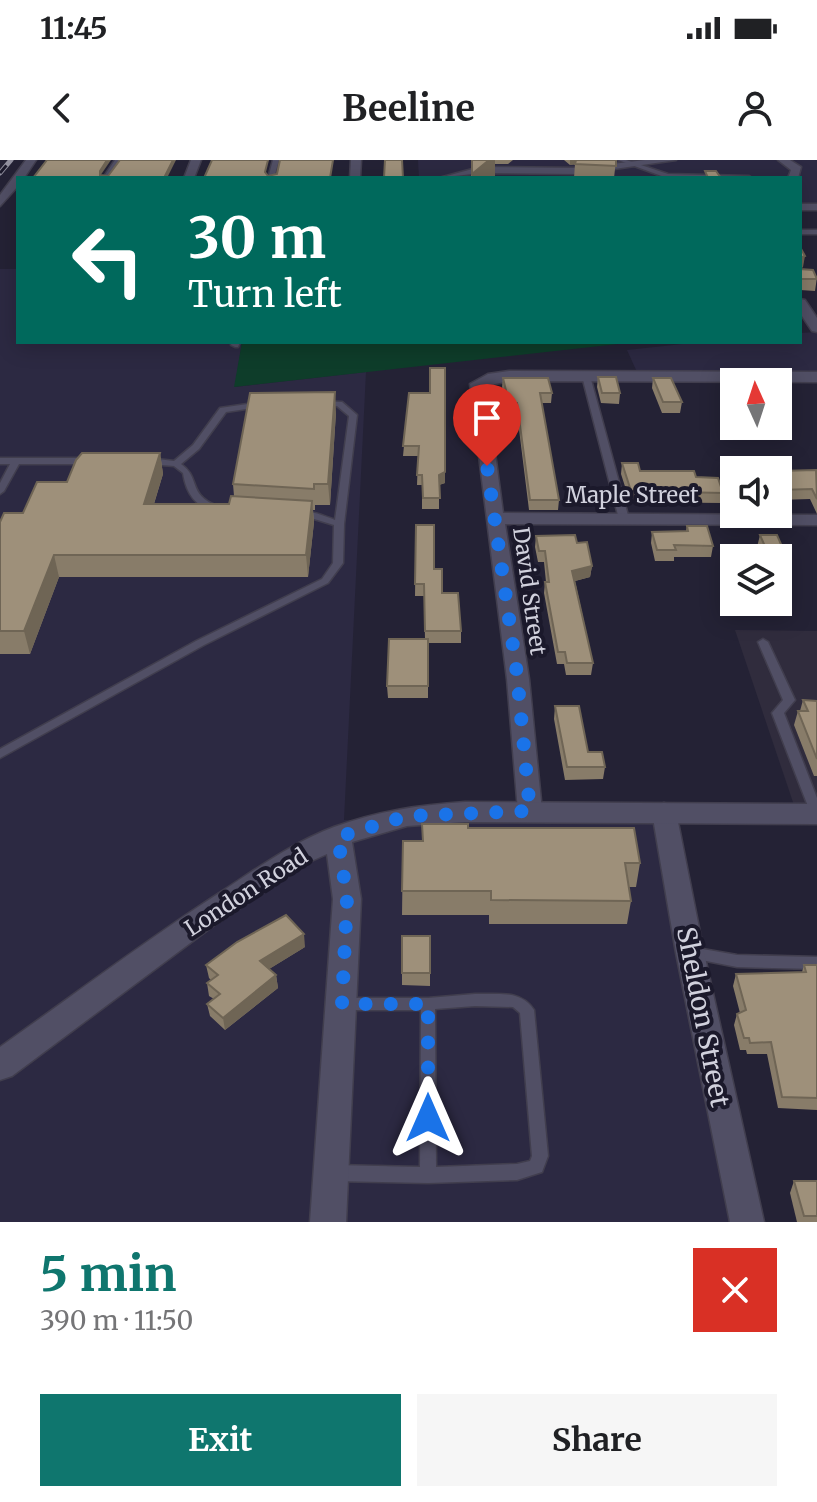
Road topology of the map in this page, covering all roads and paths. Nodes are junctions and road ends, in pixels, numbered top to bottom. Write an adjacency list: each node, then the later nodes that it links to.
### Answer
1 (621, 160): 4 (lane)
2 (671, 160): 4 (street)
3 (786, 160): 7 (street)
4 (633, 166): 5 (street); 6 (lane)
5 (453, 176)
6 (667, 176)
7 (794, 176)
8 (16, 181): 9 (street)
9 (0, 203)
10 (802, 306): 11 (street)
11 (817, 328)
12 (586, 376): 13 (street); 24 (street, David Street); 25 (lane)
13 (817, 377)
14 (279, 403): 20 (lane)
15 (317, 403): 27 (lane)
16 (0, 461): 17 (lane)
17 (16, 461): 18 (lane); 21 (lane)
18 (101, 461)
19 (132, 461): 20 (lane)
20 (176, 464): 22 (lane)
21 (0, 491)
22 (226, 511)
23 (282, 514): 27 (lane)
24 (495, 518): 25 (street, Maple Street); 30 (street, David Street)
25 (624, 519): 26 (street, Maple Street)
26 (817, 520)
27 (339, 524): 29 (lane)
28 (763, 642): 32 (lane)
29 (0, 754)
30 (530, 811): 31 (street, London Road); 33 (street, London Road)
31 (664, 812): 32 (street, London Road); 34 (street, Sheldon Street)
32 (817, 814)
33 (338, 837): 36 (street); 38 (street, London Road)
34 (690, 953): 35 (lane); 42 (street, Sheldon Street)
35 (817, 963)
36 (342, 1004): 37 (lane); 39 (street)
37 (428, 1004): 40 (lane); 40 (lane)
38 (0, 1066)
39 (331, 1173): 40 (lane); 41 (street)
40 (428, 1175)
41 (328, 1222)
42 (747, 1222)

